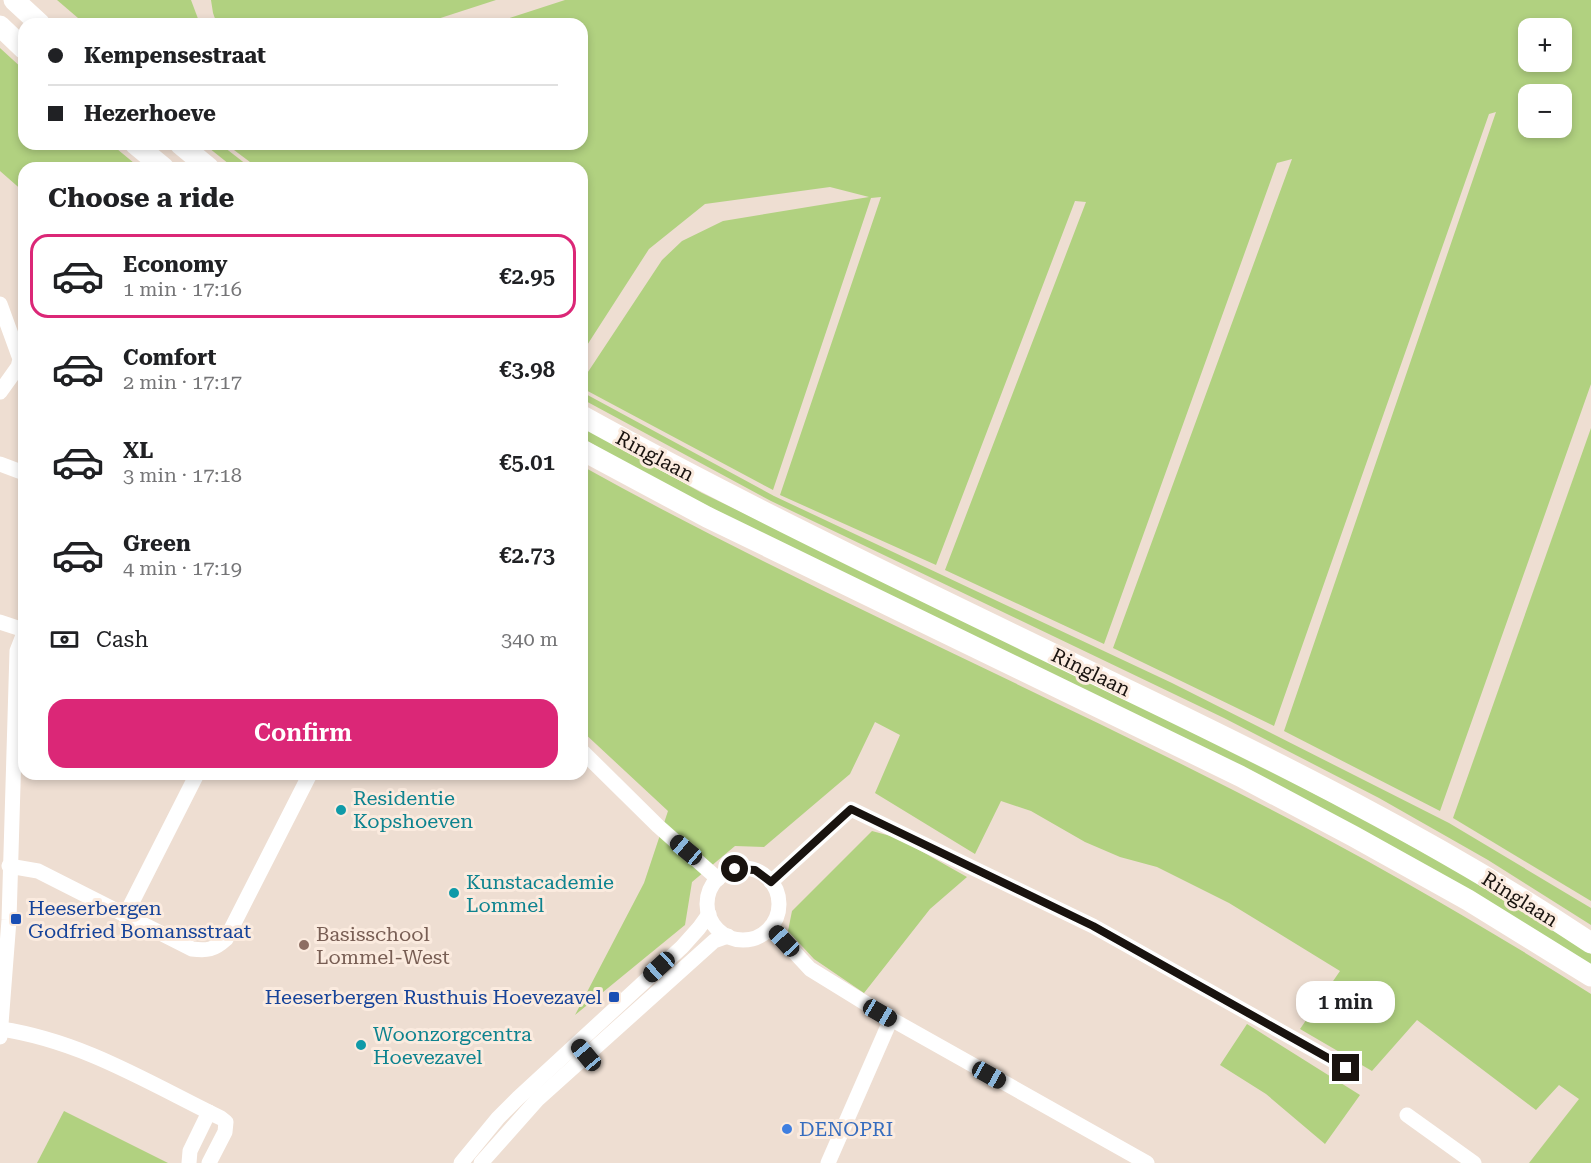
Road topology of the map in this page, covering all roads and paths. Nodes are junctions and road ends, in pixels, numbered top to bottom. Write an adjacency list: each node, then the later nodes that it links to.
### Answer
1 (14, 0): 2 (main road)
2 (34, 18)
3 (0, 26): 4 (main road)
4 (18, 43)
5 (142, 150): 7 (main road)
6 (187, 150): 8 (main road)
7 (157, 162)
8 (202, 162)
9 (0, 304): 10 (street)
10 (18, 354)
11 (18, 367): 12 (street)
12 (0, 392)
13 (588, 419): 30 (main road, Ringlaan)
14 (588, 453): 32 (main road, Ringlaan)
15 (0, 464): 16 (street)
16 (18, 471)
17 (0, 622): 18 (street)
18 (18, 630)
19 (18, 648): 23 (street)
20 (588, 757): 24 (street)
21 (194, 780): 27 (street)
22 (307, 780): 27 (street)
23 (9, 866): 27 (street); 35 (street)
24 (718, 879): 25 (street); 26 (street)
25 (771, 882): 28 (street); 38 (street)
26 (709, 914): 29 (street); 31 (street)
27 (125, 916)
28 (771, 927): 29 (street); 34 (street)
29 (728, 936): 33 (street)
30 (1591, 943)
31 (659, 967): 33 (street); 37 (street)
32 (1591, 976)
33 (671, 980): 37 (street)
34 (891, 1019): 45 (street); 46 (street)
35 (1, 1029): 36 (street); 39 (street)
36 (0, 1037)
37 (581, 1049): 43 (street); 44 (street)
38 (1346, 1068)
39 (209, 1112): 41 (street); 42 (street)
40 (1407, 1115): 47 (street)
41 (189, 1163)
42 (209, 1163)
43 (461, 1163)
44 (481, 1163)
45 (828, 1163)
46 (1147, 1163)
47 (1474, 1163)

